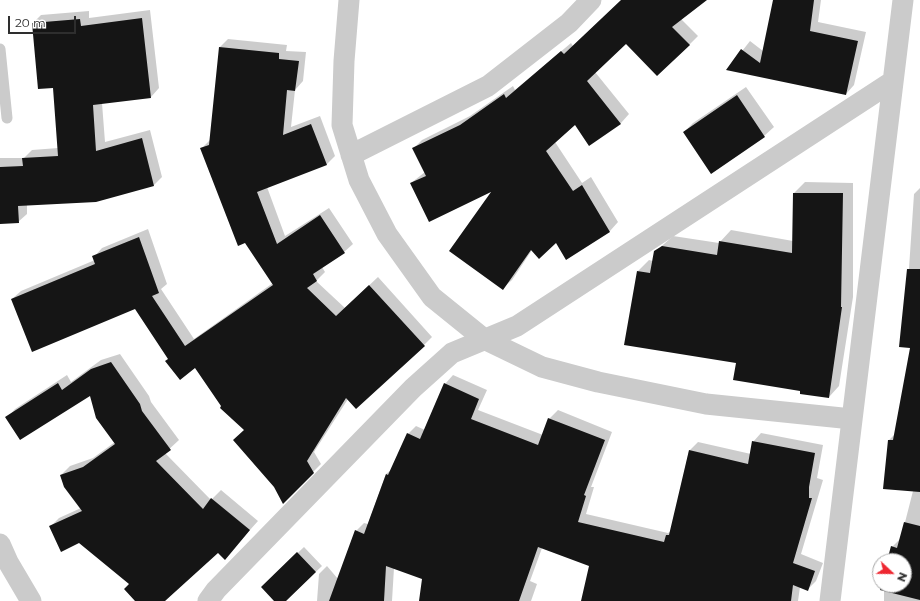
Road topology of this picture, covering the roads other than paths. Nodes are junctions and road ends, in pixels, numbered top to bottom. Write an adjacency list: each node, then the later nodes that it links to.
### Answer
1 (349, 0): 8 (street)
2 (591, 0): 8 (street)
3 (903, 0): 6 (street)
4 (0, 49): 5 (lane)
5 (1, 72): 7 (lane)
6 (893, 82): 9 (street); 10 (street)
7 (7, 118)
8 (351, 155): 9 (street)
9 (484, 339): 10 (street); 13 (street)
10 (852, 419): 14 (street)
11 (0, 544): 12 (street)
12 (31, 601)
13 (208, 601)
14 (830, 601)

